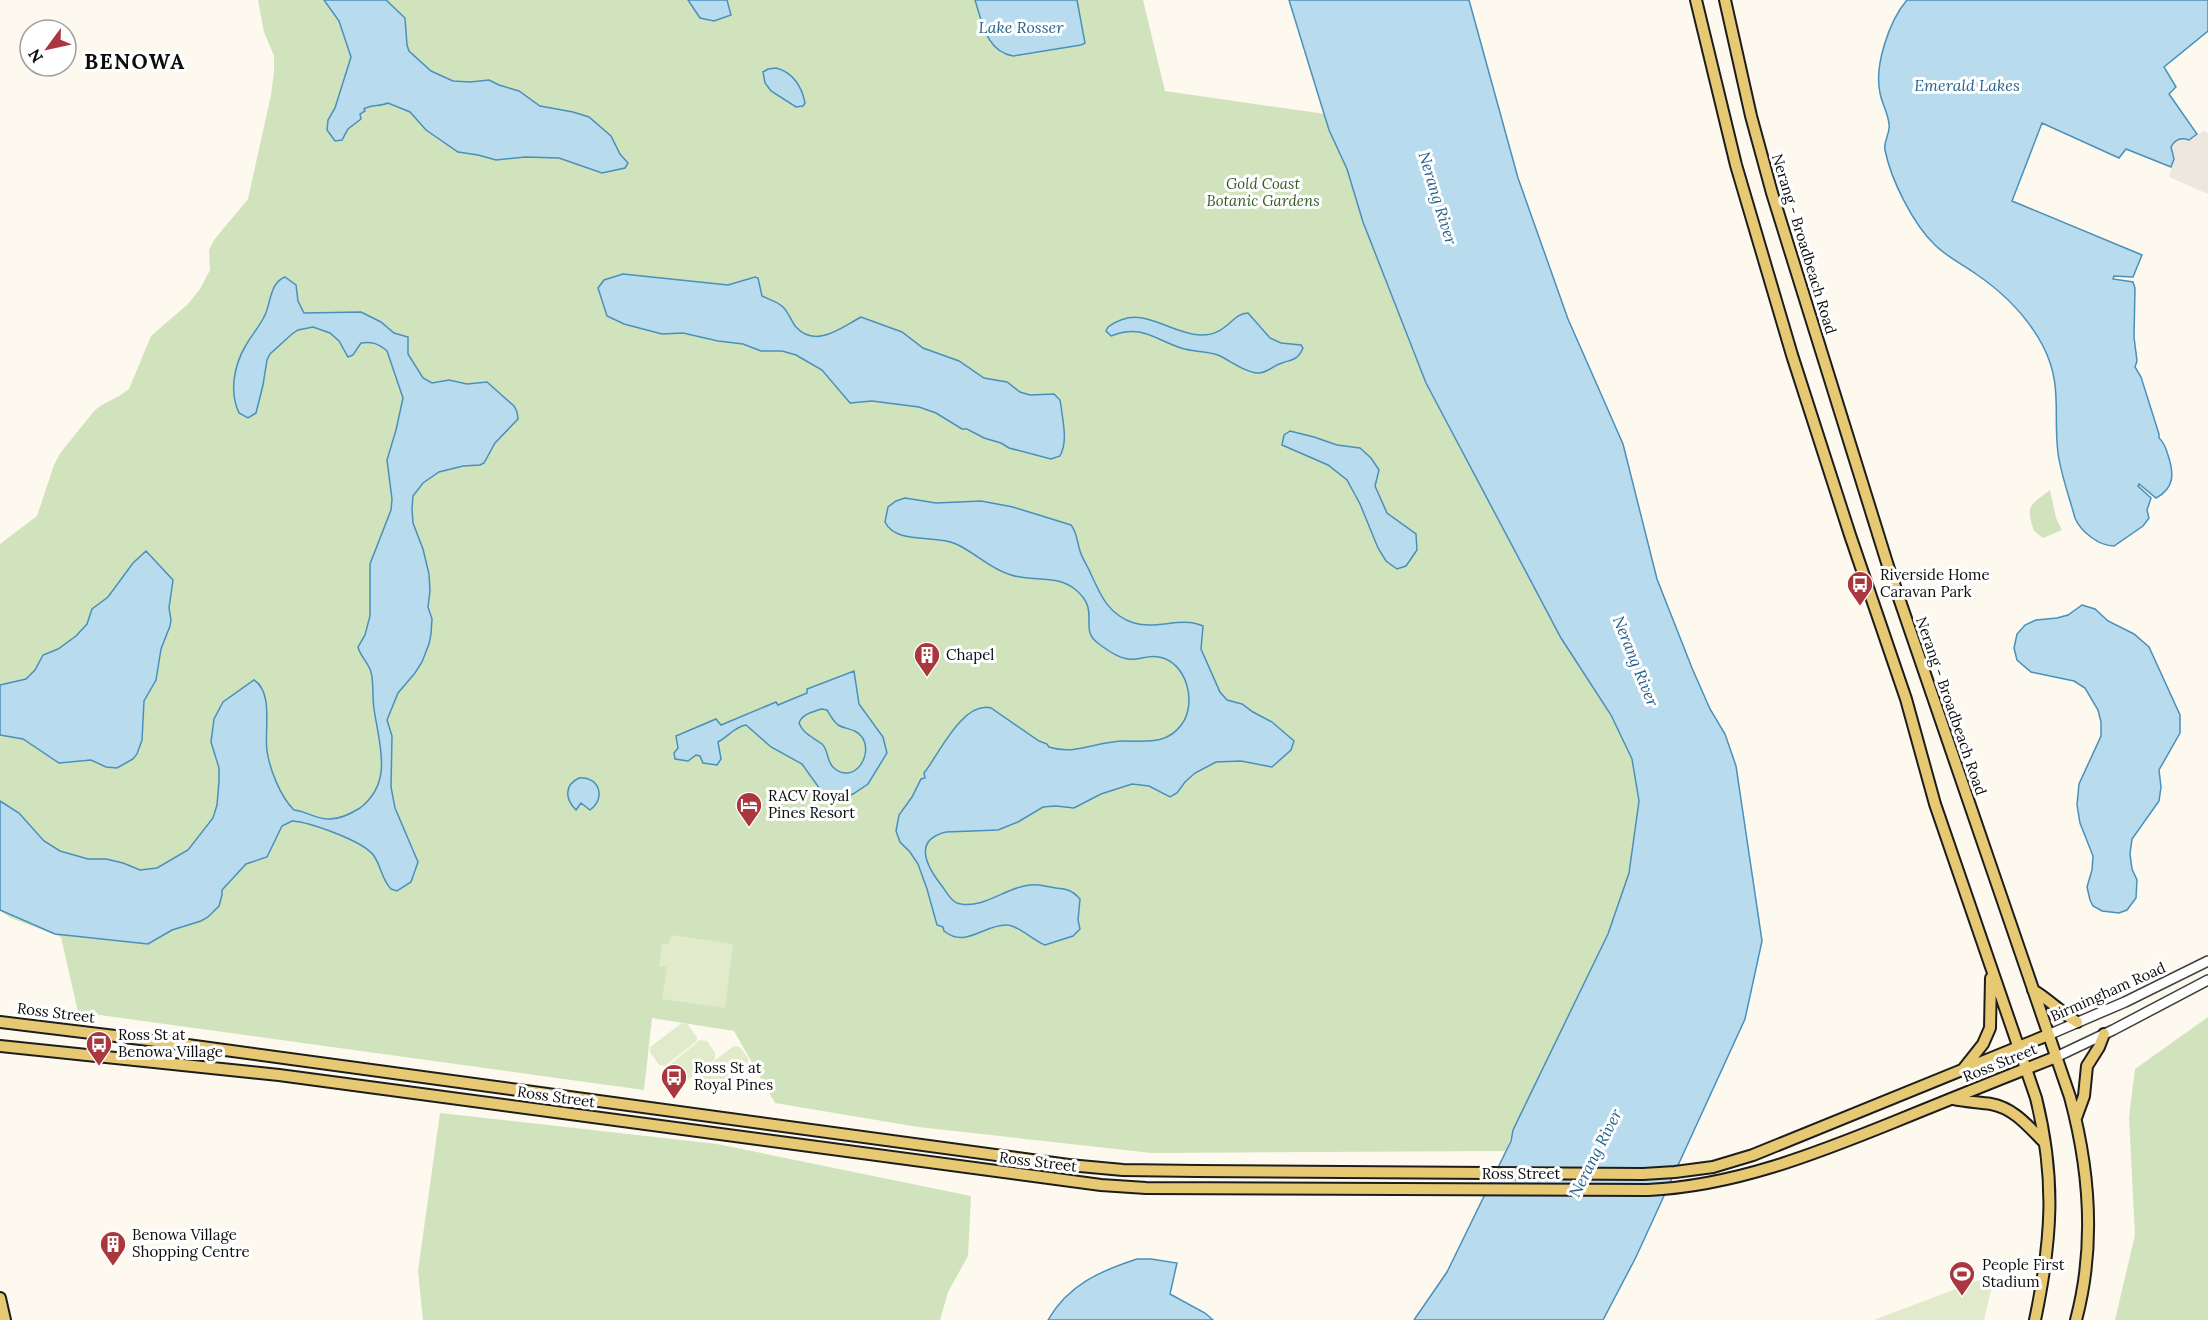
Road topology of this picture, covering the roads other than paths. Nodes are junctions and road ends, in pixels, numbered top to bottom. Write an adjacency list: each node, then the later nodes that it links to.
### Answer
1 (1696, 0): 4 (main road)
2 (1725, 0): 6 (main road, Nerang - Broadbeach Road)
3 (2208, 961): 8 (street, Birmingham Road)
4 (1990, 968): 12 (main road); 14 (main road)
5 (2208, 980): 9 (street, Birmingham Road)
6 (2033, 990): 8 (main road); 10 (main road, Nerang - Broadbeach Road)
7 (0, 1022): 19 (main road, Ross Street)
8 (2077, 1022): 10 (street, Birmingham Road)
9 (2104, 1034): 13 (street, Birmingham Road); 17 (main road)
10 (2048, 1035): 12 (main road, Birmingham Road); 13 (main road, Nerang - Broadbeach Road)
11 (0, 1046): 20 (main road, Ross Street)
12 (2019, 1047): 14 (main road, Ross Street); 15 (main road)
13 (2056, 1057): 15 (main road, Ross Street); 17 (main road, Nerang - Broadbeach Road)
14 (1964, 1069): 19 (main road, Ross Street)
15 (2026, 1069): 16 (main road, Ross Street); 18 (main road)
16 (1953, 1098): 18 (main road); 20 (main road, Ross Street)
17 (2076, 1118): 24 (main road, Nerang - Broadbeach Road)
18 (2046, 1144): 23 (main road)
19 (1025, 1160): 20 (main road)
20 (1048, 1179)
21 (0, 1298): 22 (main road)
22 (5, 1320)
23 (2035, 1320)
24 (2076, 1320)

